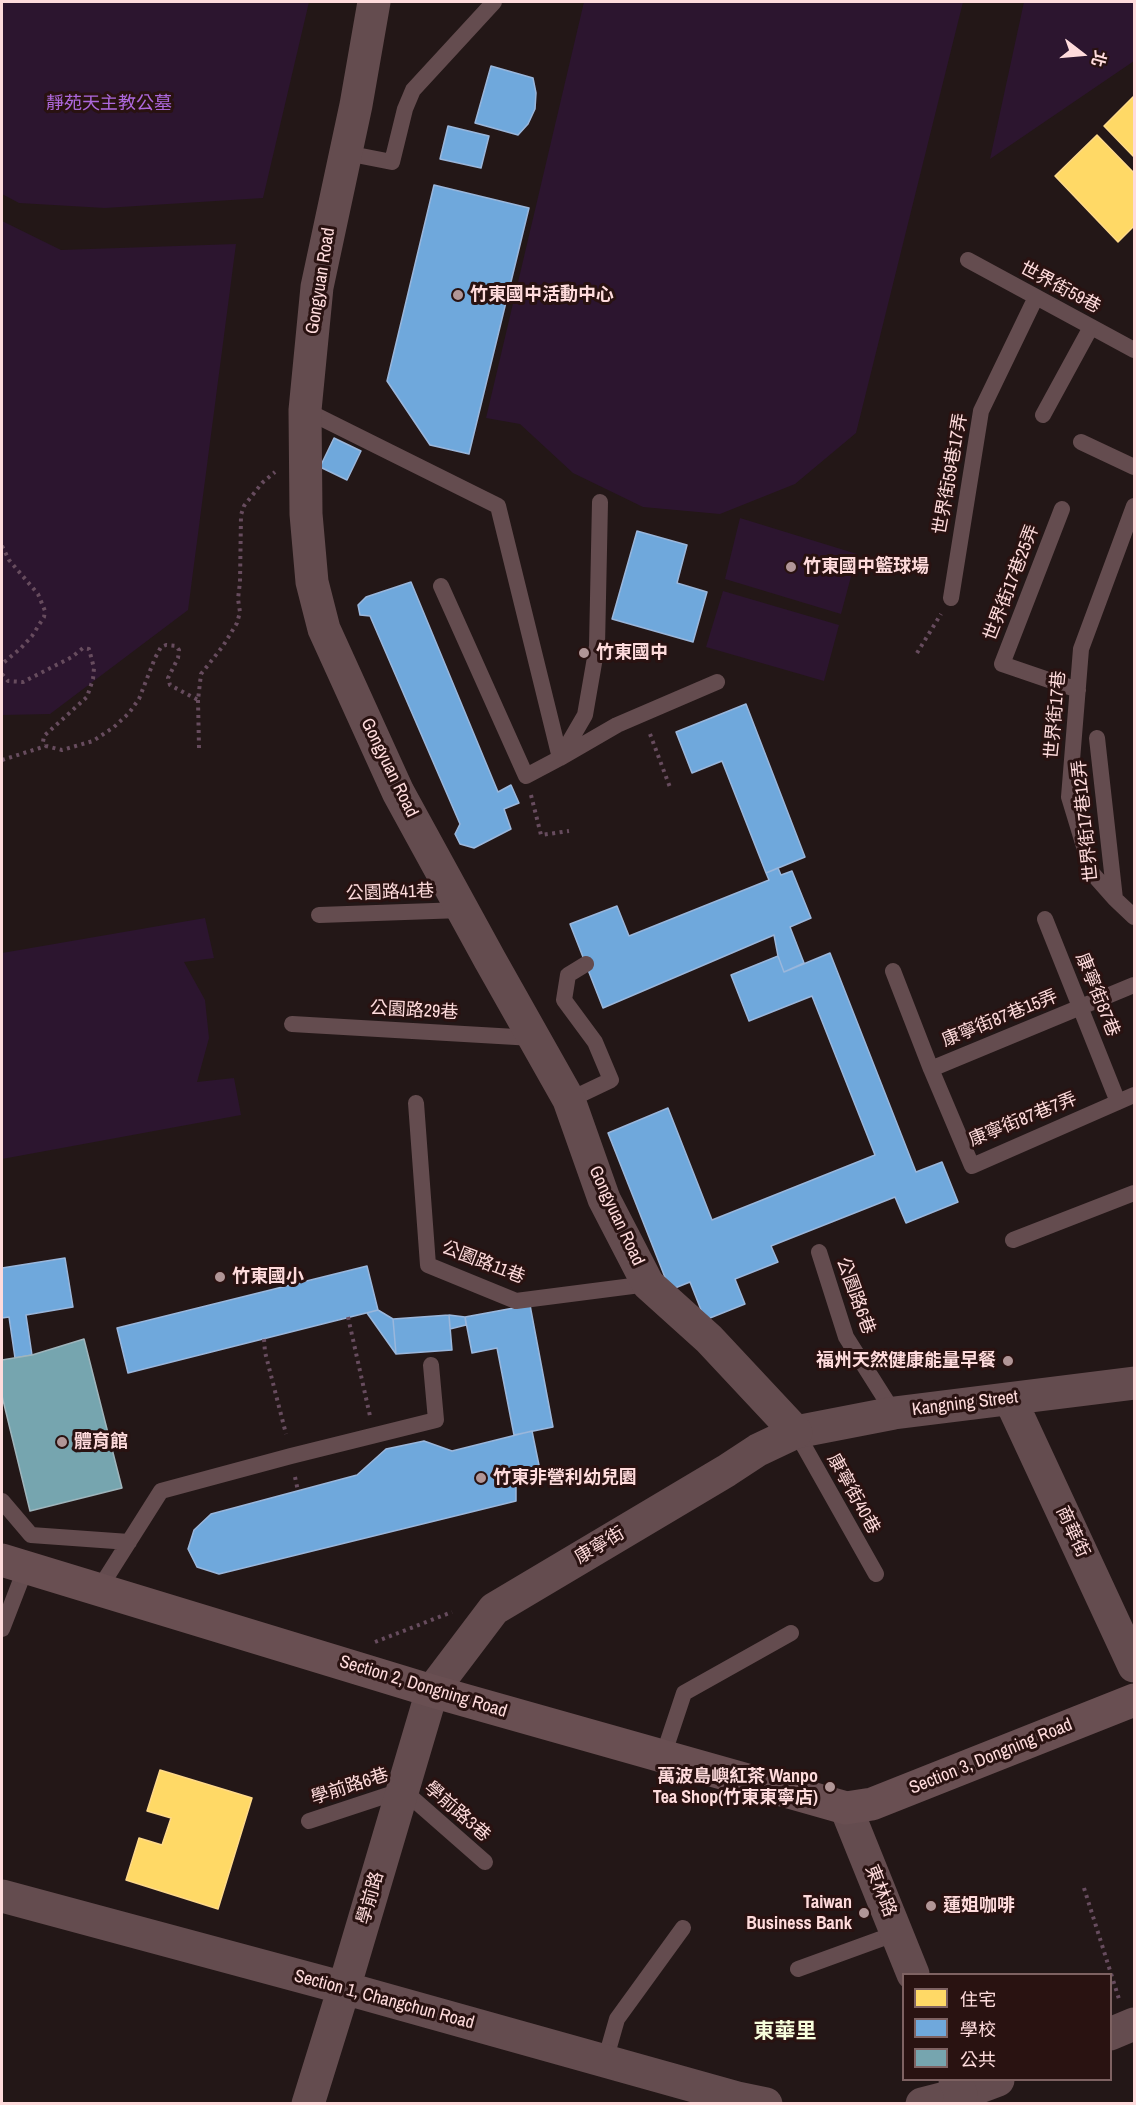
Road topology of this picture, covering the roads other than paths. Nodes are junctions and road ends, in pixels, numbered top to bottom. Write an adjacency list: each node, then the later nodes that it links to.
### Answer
1 (374, 2): 3 (street, Gongyuan Road)
2 (494, 2): 3 (lane)
3 (346, 153): 8 (street, Gongyuan Road)
4 (968, 260): 5 (lane, 世界街59巷)
5 (1036, 297): 6 (lane, 世界街59巷); 16 (lane, 世界街59巷17弄)
6 (1091, 327): 7 (lane, 世界街59巷); 9 (lane)
7 (1134, 350)
8 (305, 410): 20 (lane); 22 (street, Gongyuan Road)
9 (1043, 415)
10 (1081, 442): 11 (lane)
11 (1134, 467)
12 (600, 502): 20 (lane)
13 (1134, 506): 18 (lane, 世界街17巷)
14 (1062, 509): 18 (lane, 世界街17巷25弄)
15 (441, 586): 20 (lane)
16 (951, 598)
17 (717, 682): 20 (lane)
18 (1078, 690): 21 (lane, 世界街17巷)
19 (1097, 738): 21 (lane, 世界街17巷12弄)
20 (560, 758)
21 (1115, 899): 24 (lane, 世界街17巷)
22 (462, 910): 23 (lane, 公園路41巷); 31 (street, Gongyuan Road)
23 (319, 915)
24 (1134, 917)
25 (1045, 919): 29 (lane, 康寧街87巷)
26 (586, 964): 34 (lane)
27 (892, 971): 32 (lane, 康寧街87巷15弄)
28 (1134, 985): 29 (lane, 康寧街87巷15弄)
29 (1081, 1008): 32 (lane, 康寧街87巷15弄); 35 (lane, 康寧街87巷)
30 (292, 1024): 31 (lane, 公園路29巷)
31 (533, 1038): 34 (street, Gongyuan Road)
32 (931, 1069): 35 (lane, 康寧街87巷7弄)
33 (1134, 1095): 35 (lane)
34 (569, 1100): 40 (street, Gongyuan Road)
35 (1118, 1102)
36 (416, 1103): 40 (lane, 公園路11巷)
37 (1134, 1193): 38 (lane)
38 (1013, 1240)
39 (819, 1252): 44 (lane, 公園路6巷)
40 (648, 1284): 45 (street, Gongyuan Road)
41 (431, 1365): 47 (lane)
42 (1134, 1383): 43 (street, Kangning Street)
43 (1010, 1399): 44 (street, Kangning Street); 53 (street, 商華街)
44 (894, 1413): 45 (street, Kangning Street)
45 (796, 1432): 49 (lane, 康寧街40巷); 54 (street, 康寧街)
46 (2, 1501): 47 (lane)
47 (129, 1542): 50 (lane)
48 (8, 1561): 50 (main road, Section 2, Dongning Road); 51 (lane)
49 (876, 1574)
50 (99, 1589): 54 (main road, Section 2, Dongning Road)
51 (2, 1629)
52 (791, 1633): 56 (lane)
53 (1134, 1666)
54 (432, 1691): 56 (main road, Section 2, Dongning Road); 57 (street, 學前路)
55 (1134, 1700): 58 (main road, Section 3, Dongning Road)
56 (663, 1756): 58 (main road, Section 2, Dongning Road)
57 (403, 1790): 59 (lane, 學前路6巷); 60 (lane, 學前路3巷); 66 (street, 學前路)
58 (846, 1808): 63 (street, 東林路)
59 (309, 1821)
60 (485, 1862)
61 (2, 1896): 66 (street, Section 1, Changchun Road)
62 (682, 1928): 67 (lane)
63 (897, 1933): 64 (lane); 65 (street, 東林路)
64 (798, 1969)
65 (913, 1973)
66 (344, 1989): 67 (street, Section 1, Changchun Road); 70 (street, 學前路)
67 (605, 2061): 71 (street, Section 1, Changchun Road)
68 (992, 2081): 69 (street)
69 (958, 2092): 72 (street)
70 (308, 2103)
71 (766, 2103)
72 (922, 2103)

